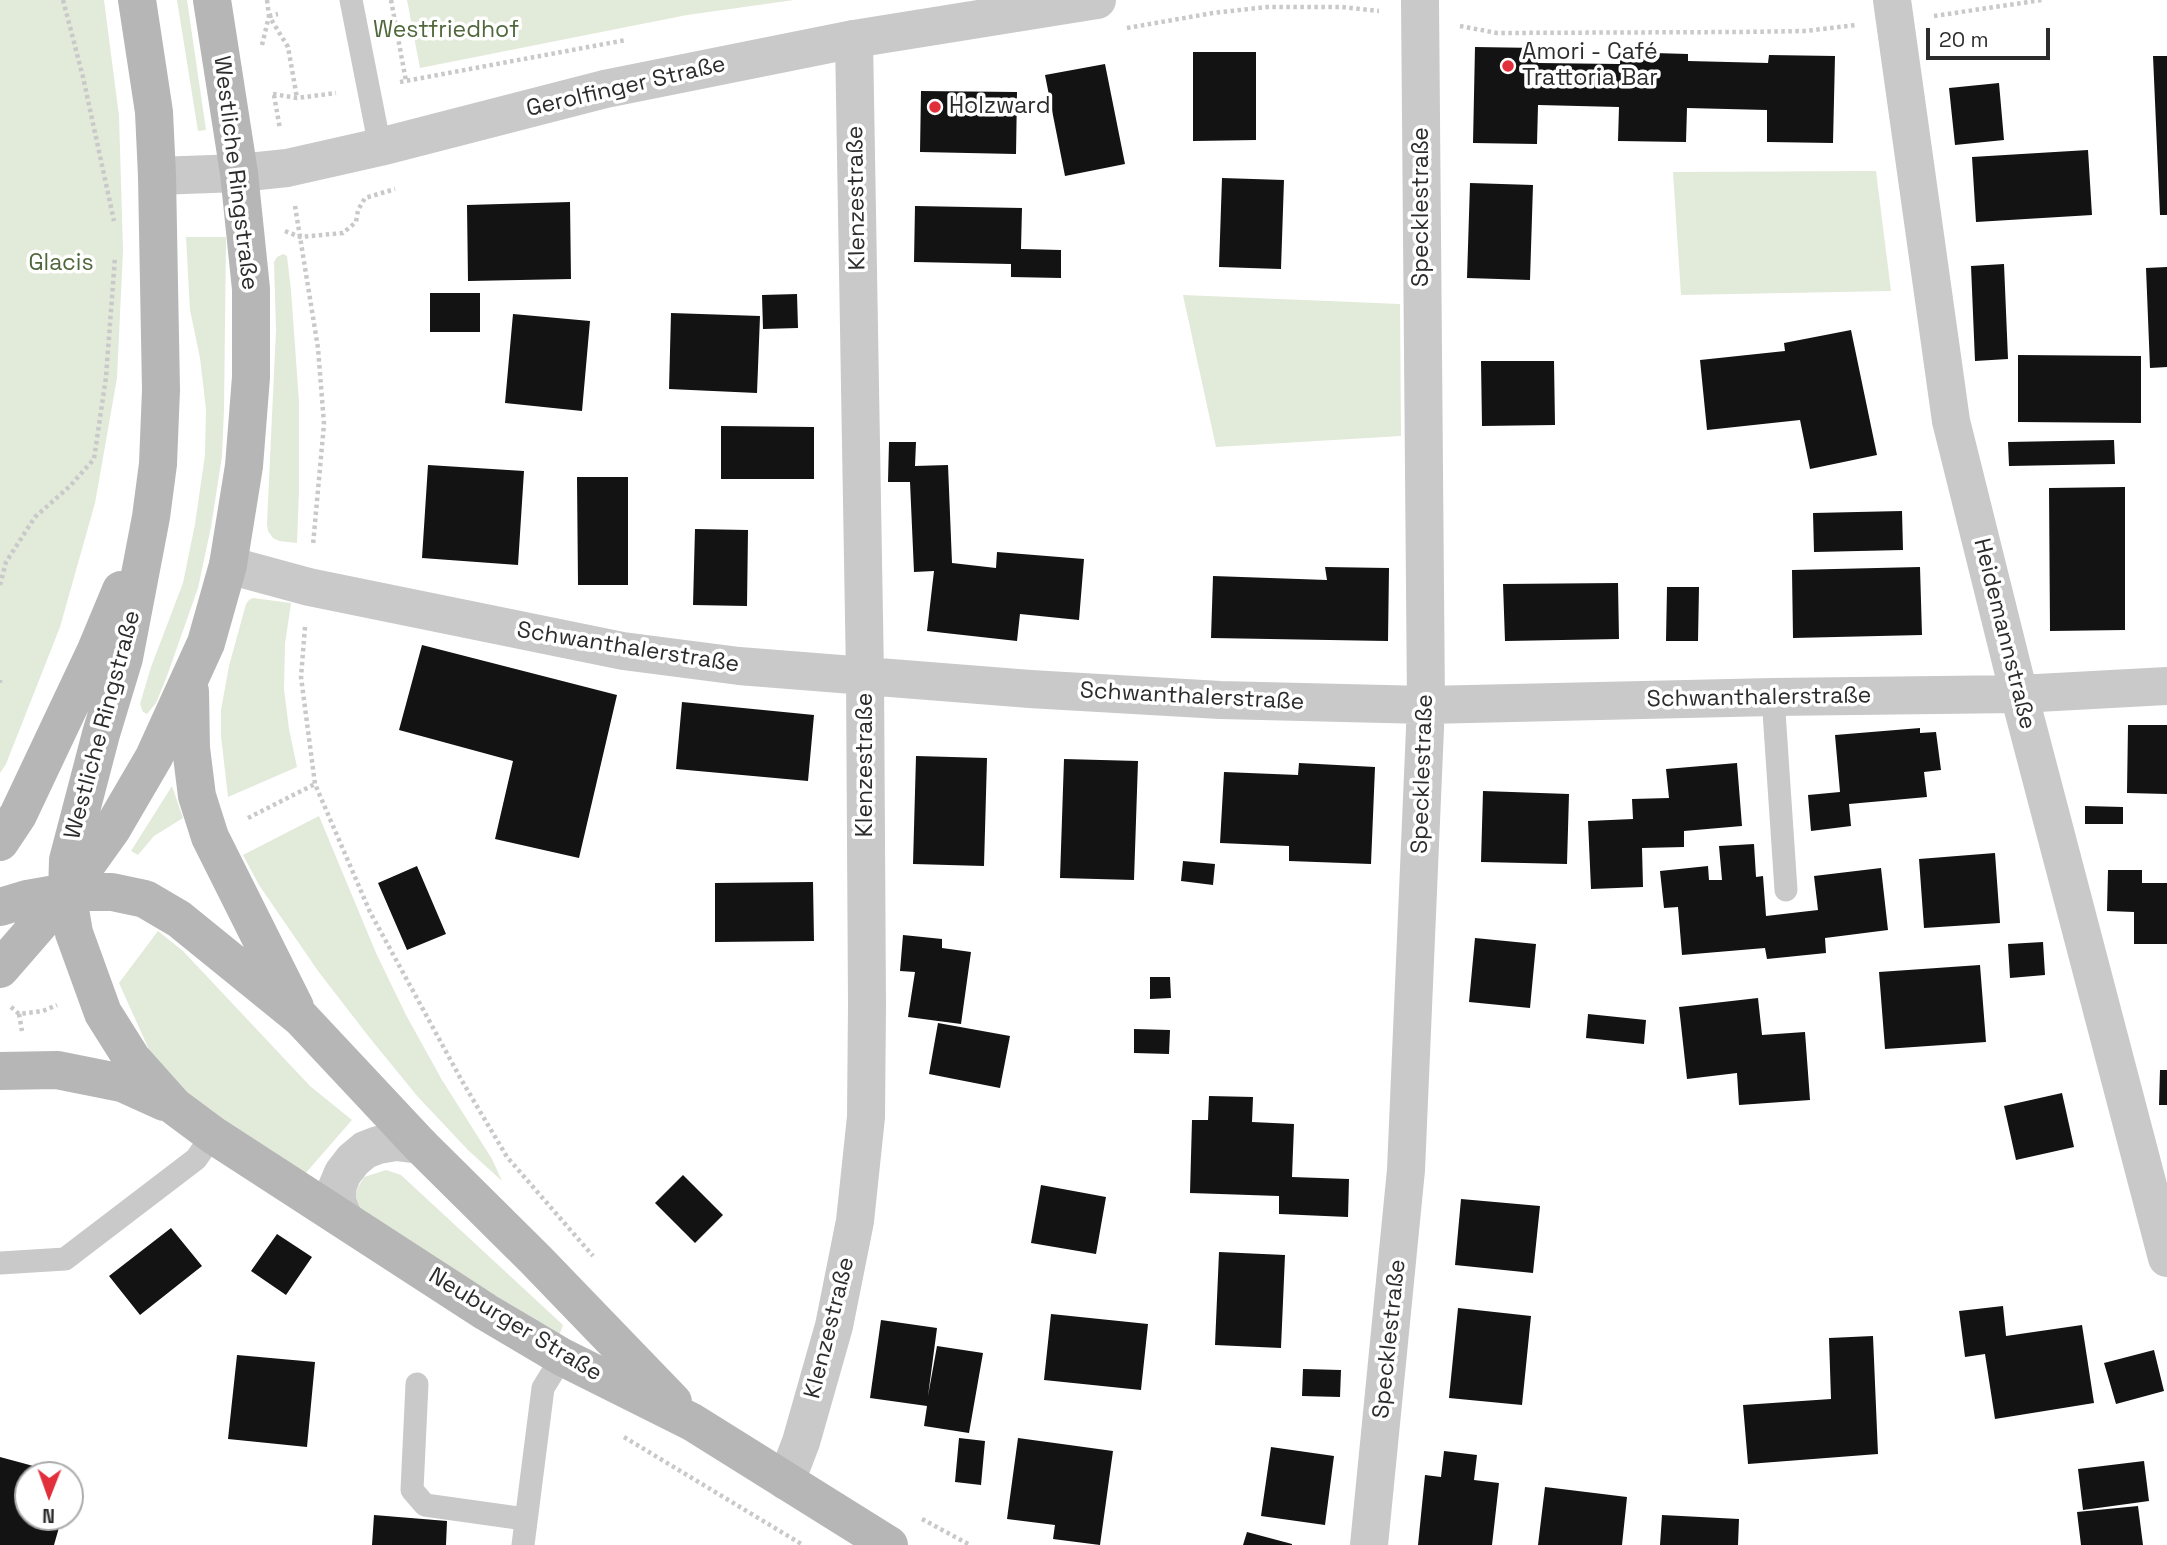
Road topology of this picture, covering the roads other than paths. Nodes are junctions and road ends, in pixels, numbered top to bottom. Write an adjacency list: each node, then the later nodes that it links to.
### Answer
1 (137, 0): 10 (main road, Westliche Ringstraße)
2 (212, 0): 9 (main road, Westliche Ringstraße)
3 (351, 0): 8 (lane)
4 (1097, 0): 7 (street, Gerolfinger Straße)
5 (1420, 10): 18 (street, Specklestraße)
6 (1893, 10): 16 (street, Heidemannstraße)
7 (854, 39): 8 (street, Gerolfinger Straße); 13 (street, Klenzestraße)
8 (380, 147): 9 (street, Gerolfinger Straße)
9 (239, 173): 10 (street, Gerolfinger Straße); 12 (main road, Westliche Ringstraße)
10 (158, 176): 11 (main road, Westliche Ringstraße)
11 (152, 517): 19 (main road, Westliche Ringstraße); 21 (main road, Westliche Ringstraße)
12 (228, 565): 13 (street, Schwanthalerstraße); 14 (main road, Westliche Ringstraße)
13 (865, 676): 18 (street, Schwanthalerstraße); 35 (street, Klenzestraße)
14 (190, 680): 21 (main road, Westliche Ringstraße); 24 (main road, Neuburger Straße)
15 (2167, 686): 16 (street, Schwanthalerstraße)
16 (2019, 694): 17 (street, Schwanthalerstraße); 30 (street, Heidemannstraße)
17 (1773, 697): 18 (street, Schwanthalerstraße); 20 (lane)
18 (1426, 705): 39 (street, Specklestraße)
19 (0, 842)
20 (1786, 890)
21 (67, 892): 22 (main road, Neuburger Straße); 23 (main road, Westliche Ringstraße); 24 (main road, Neuburger Straße); 26 (main road, Neuburger Straße)
22 (0, 907)
23 (0, 969)
24 (301, 1018): 28 (main road, Neuburger Straße)
25 (0, 1071): 26 (main road, Neuburger Straße)
26 (174, 1106): 27 (main road, Neuburger Straße)
27 (213, 1135): 29 (main road, Neuburger Straße); 31 (lane)
28 (419, 1144): 29 (street); 34 (main road, Neuburger Straße)
29 (344, 1219): 32 (main road, Neuburger Straße)
30 (2165, 1245)
31 (0, 1263)
32 (562, 1357): 34 (main road, Neuburger Straße); 36 (lane)
33 (417, 1384): 36 (lane)
34 (692, 1422): 35 (main road, Neuburger Straße)
35 (786, 1481): 38 (main road, Neuburger Straße)
36 (525, 1518): 37 (lane)
37 (523, 1545)
38 (889, 1545)
39 (1369, 1545)

